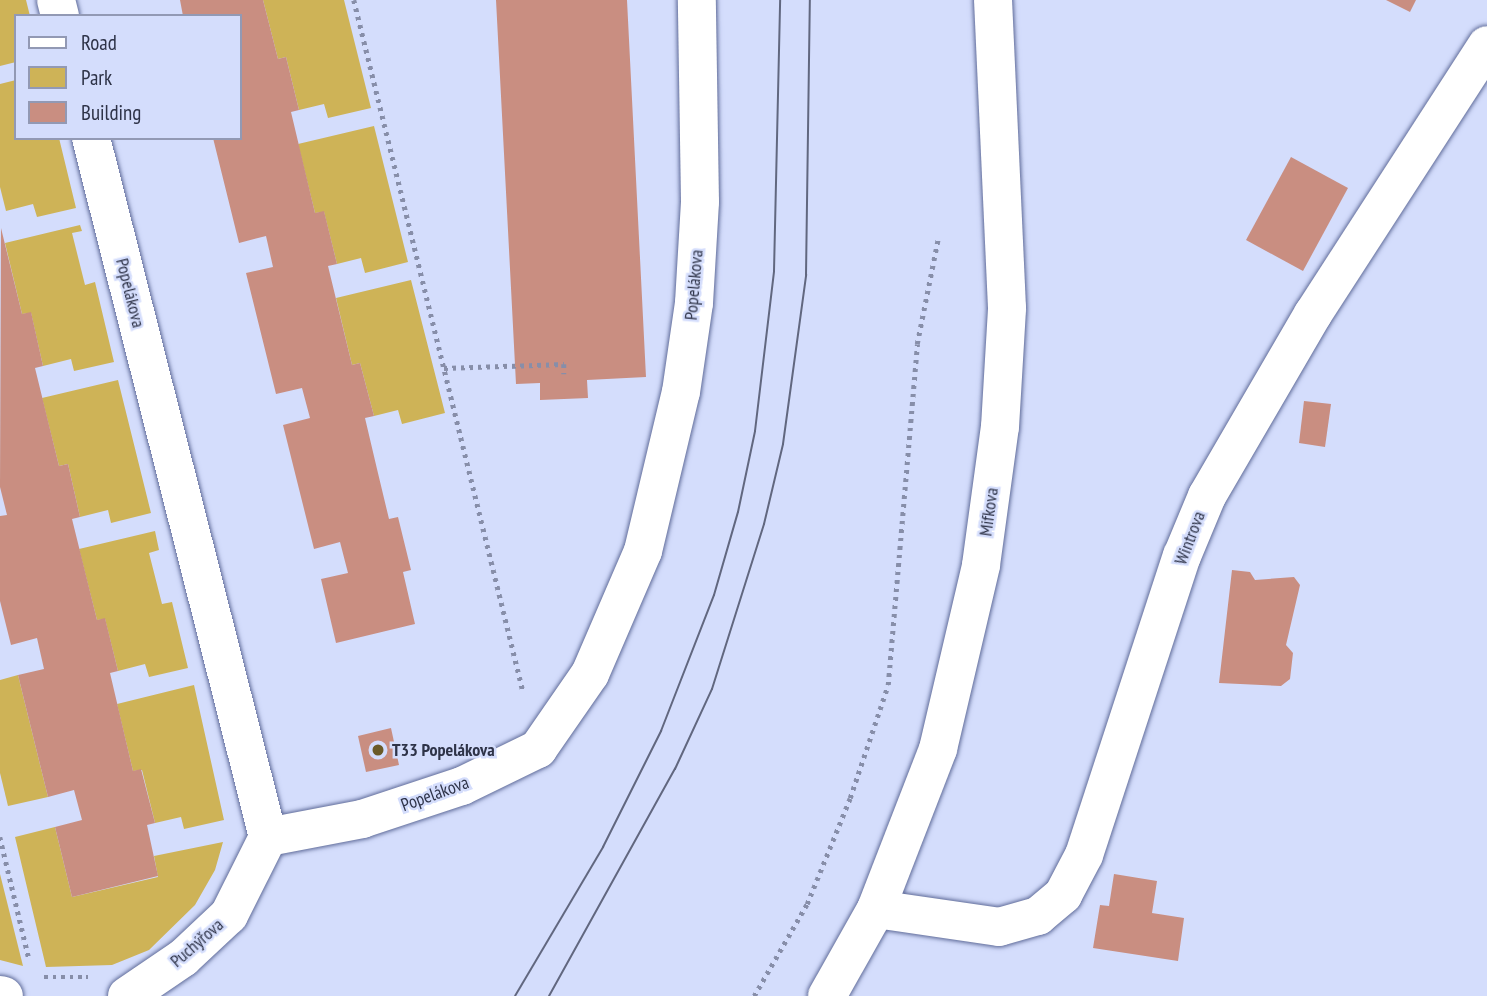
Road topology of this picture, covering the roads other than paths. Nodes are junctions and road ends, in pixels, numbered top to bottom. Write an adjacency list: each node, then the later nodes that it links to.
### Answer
1 (697, 0): 5 (street, Popelákova)
2 (993, 0): 6 (street, Mifkova)
3 (1487, 45): 6 (street, Wintrova)
4 (92, 140): 5 (street, Popelákova)
5 (268, 837): 7 (street, Puchýřova)
6 (876, 909): 8 (street, Mifkova)
7 (127, 996)
8 (827, 996)

